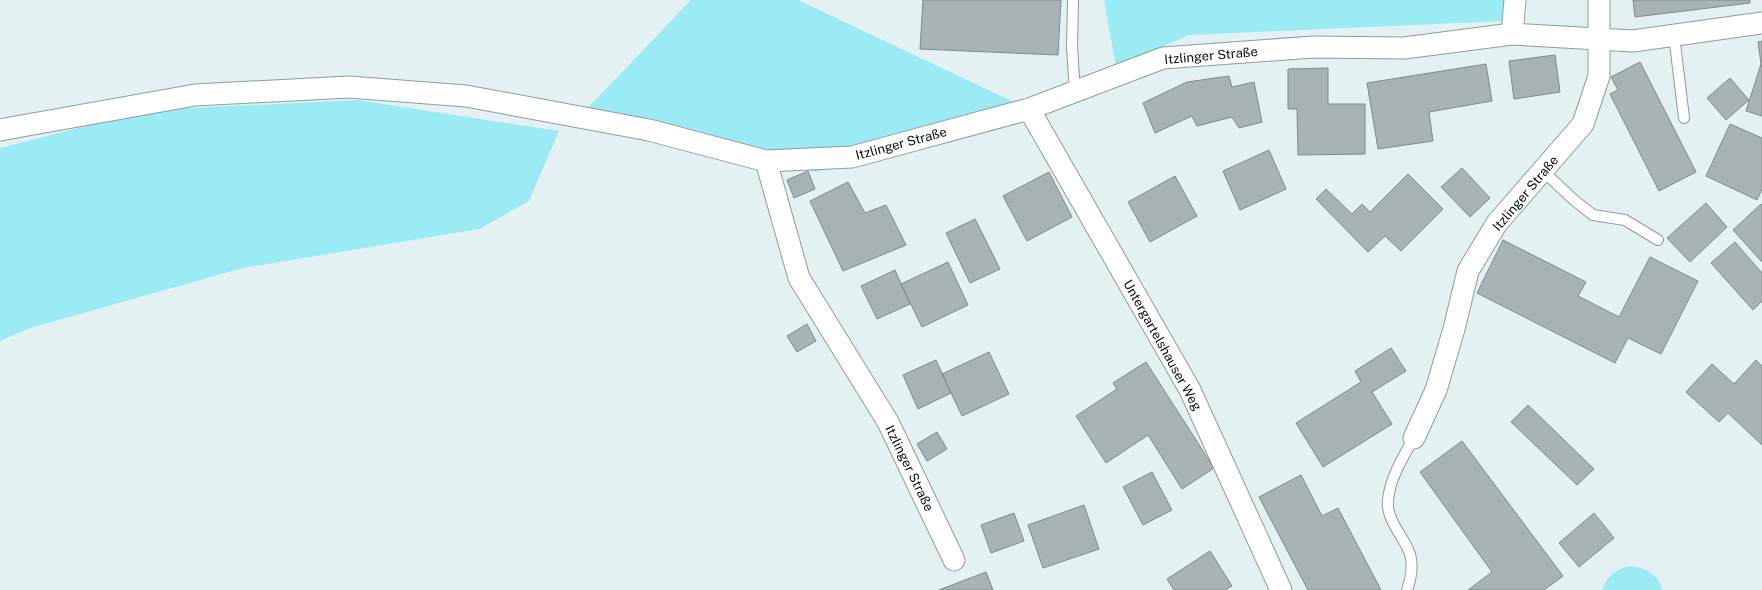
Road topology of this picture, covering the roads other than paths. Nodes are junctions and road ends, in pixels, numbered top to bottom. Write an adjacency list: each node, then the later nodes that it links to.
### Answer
1 (1073, 0): 8 (lane)
2 (1515, 0): 5 (street)
3 (1599, 0): 7 (street)
4 (1762, 23): 6 (street, Itzlinger Straße)
5 (1512, 34): 7 (street, Itzlinger Straße); 8 (street, Itzlinger Straße)
6 (1674, 35): 7 (street, Itzlinger Straße); 10 (lane)
7 (1598, 39): 13 (street, Itzlinger Straße)
8 (1075, 92): 9 (street, Itzlinger Straße)
9 (1029, 109): 12 (street, Itzlinger Straße); 17 (street, Untergartelshauser Weg)
10 (1684, 118)
11 (0, 130): 12 (street, Itzlinger Straße)
12 (766, 161): 16 (street, Itzlinger Straße)
13 (1543, 171): 14 (lane); 15 (street, Itzlinger Straße)
14 (1658, 240)
15 (1414, 438): 18 (lane)
16 (954, 560)
17 (1281, 590)
18 (1407, 590)

